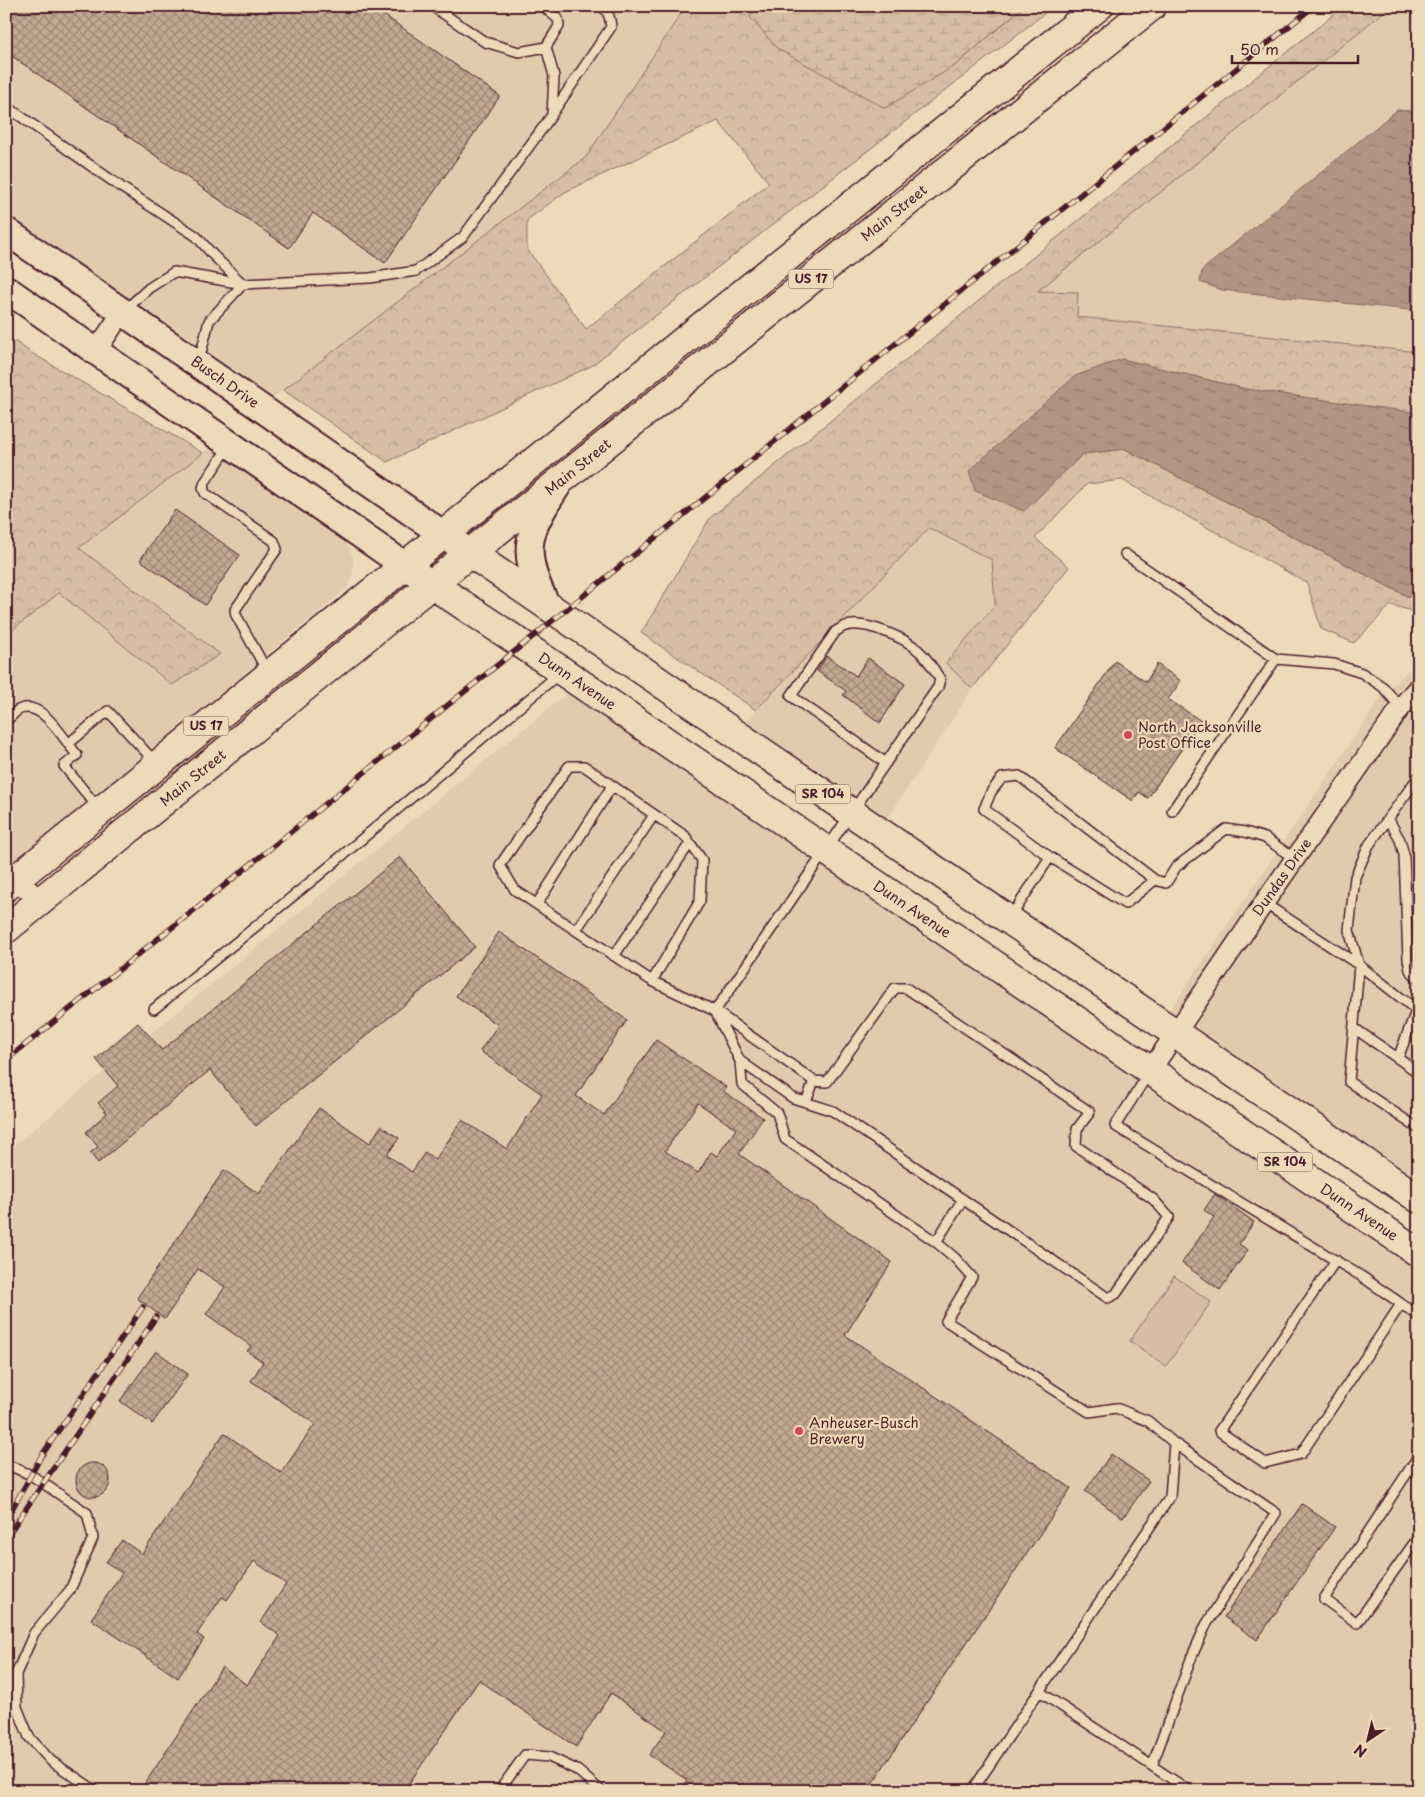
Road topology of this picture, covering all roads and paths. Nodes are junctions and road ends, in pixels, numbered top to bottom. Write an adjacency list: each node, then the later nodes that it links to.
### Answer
1 (432, 6): 6 (lane)
2 (543, 6): 6 (lane)
3 (601, 6): 8 (lane)
4 (1100, 6): 17 (main road, US 17)
5 (1152, 6): 16 (main road, Main Street / US 17)
6 (546, 47): 8 (lane)
7 (6, 106): 10 (lane)
8 (552, 115): 10 (lane)
9 (6, 231): 12 (street, Busch Drive)
10 (243, 284): 12 (lane); 14 (lane)
11 (6, 289): 13 (street)
12 (123, 311): 13 (street); 14 (street, Busch Drive)
13 (96, 351): 15 (street)
14 (198, 364): 17 (street, Busch Drive)
15 (230, 444): 20 (street); 25 (lane)
16 (563, 479): 18 (main road, Main Street / US 17); 22 (street)
17 (444, 534): 18 (street, SR 104); 20 (main road, US 17)
18 (470, 554): 21 (main road, Main Street / US 17); 22 (main road, SR 104)
19 (1125, 554): 23 (lane)
20 (405, 566): 21 (street, Dunn Avenue / SR 104); 25 (main road, US 17)
21 (433, 585): 24 (main road, Dunn Avenue / SR 104); 45 (main road, Main Street / US 17)
22 (547, 606): 36 (main road, SR 104)
23 (1276, 658): 27 (lane); 35 (lane)
24 (562, 671): 40 (main road, Dunn Avenue / SR 104); 55 (lane)
25 (269, 675): 31 (main road, US 17)
26 (1418, 690): 27 (street, Dundas Drive)
27 (1401, 708): 42 (street, Dundas Drive)
28 (6, 721): 29 (lane)
29 (68, 744): 31 (lane); 34 (lane)
30 (886, 763): 30 (lane); 36 (lane)
31 (158, 765): 34 (main road, US 17)
32 (1419, 776): 38 (lane)
33 (612, 786): 37 (lane); 47 (lane); 47 (lane)
34 (101, 811): 43 (main road, US 17)
35 (1172, 811)
36 (852, 814): 40 (lane); 48 (main road, SR 104)
37 (654, 815): 39 (lane); 50 (lane)
38 (1388, 818): 52 (lane); 53 (lane)
39 (690, 843): 51 (lane); 54 (lane)
40 (826, 850): 56 (lane); 62 (main road, Dunn Avenue / SR 104)
41 (1050, 856): 44 (lane); 44 (lane); 48 (lane)
42 (1295, 859): 44 (lane); 46 (street, Dundas Drive)
43 (9, 880): 45 (street)
44 (1155, 880)
45 (42, 900): 49 (main road, Main Street / US 17)
46 (1264, 903): 52 (lane); 59 (street, Dundas Drive)
47 (537, 904): 50 (lane)
48 (1009, 920): 59 (main road, SR 104)
49 (6, 929)
50 (576, 930): 51 (lane)
51 (614, 956): 54 (lane)
52 (1360, 965): 57 (lane); 58 (lane)
53 (1419, 979)
54 (652, 982): 56 (lane)
55 (154, 1009)
56 (715, 1011): 61 (lane); 64 (lane)
57 (1417, 1012): 60 (lane)
58 (1354, 1028): 60 (lane); 66 (lane)
59 (1176, 1034): 62 (street, Dundas Drive); 68 (main road, SR 104)
60 (1398, 1058): 63 (lane)
61 (740, 1061): 65 (lane); 69 (lane)
62 (1150, 1071): 70 (main road, Dunn Avenue / SR 104); 71 (lane)
63 (1419, 1073)
64 (814, 1081): 65 (lane); 67 (lane)
65 (806, 1102): 67 (lane)
66 (1419, 1129)
67 (962, 1199): 69 (lane)
68 (1419, 1199)
69 (936, 1242): 74 (lane)
70 (1419, 1253)
71 (1336, 1260): 72 (lane); 72 (lane)
72 (1401, 1304): 73 (lane)
73 (1419, 1316)
74 (1174, 1443): 78 (lane); 79 (lane)
75 (1419, 1455): 77 (lane)
76 (6, 1464): 80 (lane)
77 (1419, 1536)
78 (1040, 1692): 79 (lane); 83 (lane)
79 (1152, 1766): 84 (lane)
80 (96, 1791)
81 (499, 1791): 82 (lane)
82 (600, 1791)
83 (972, 1791)
84 (1190, 1791)

